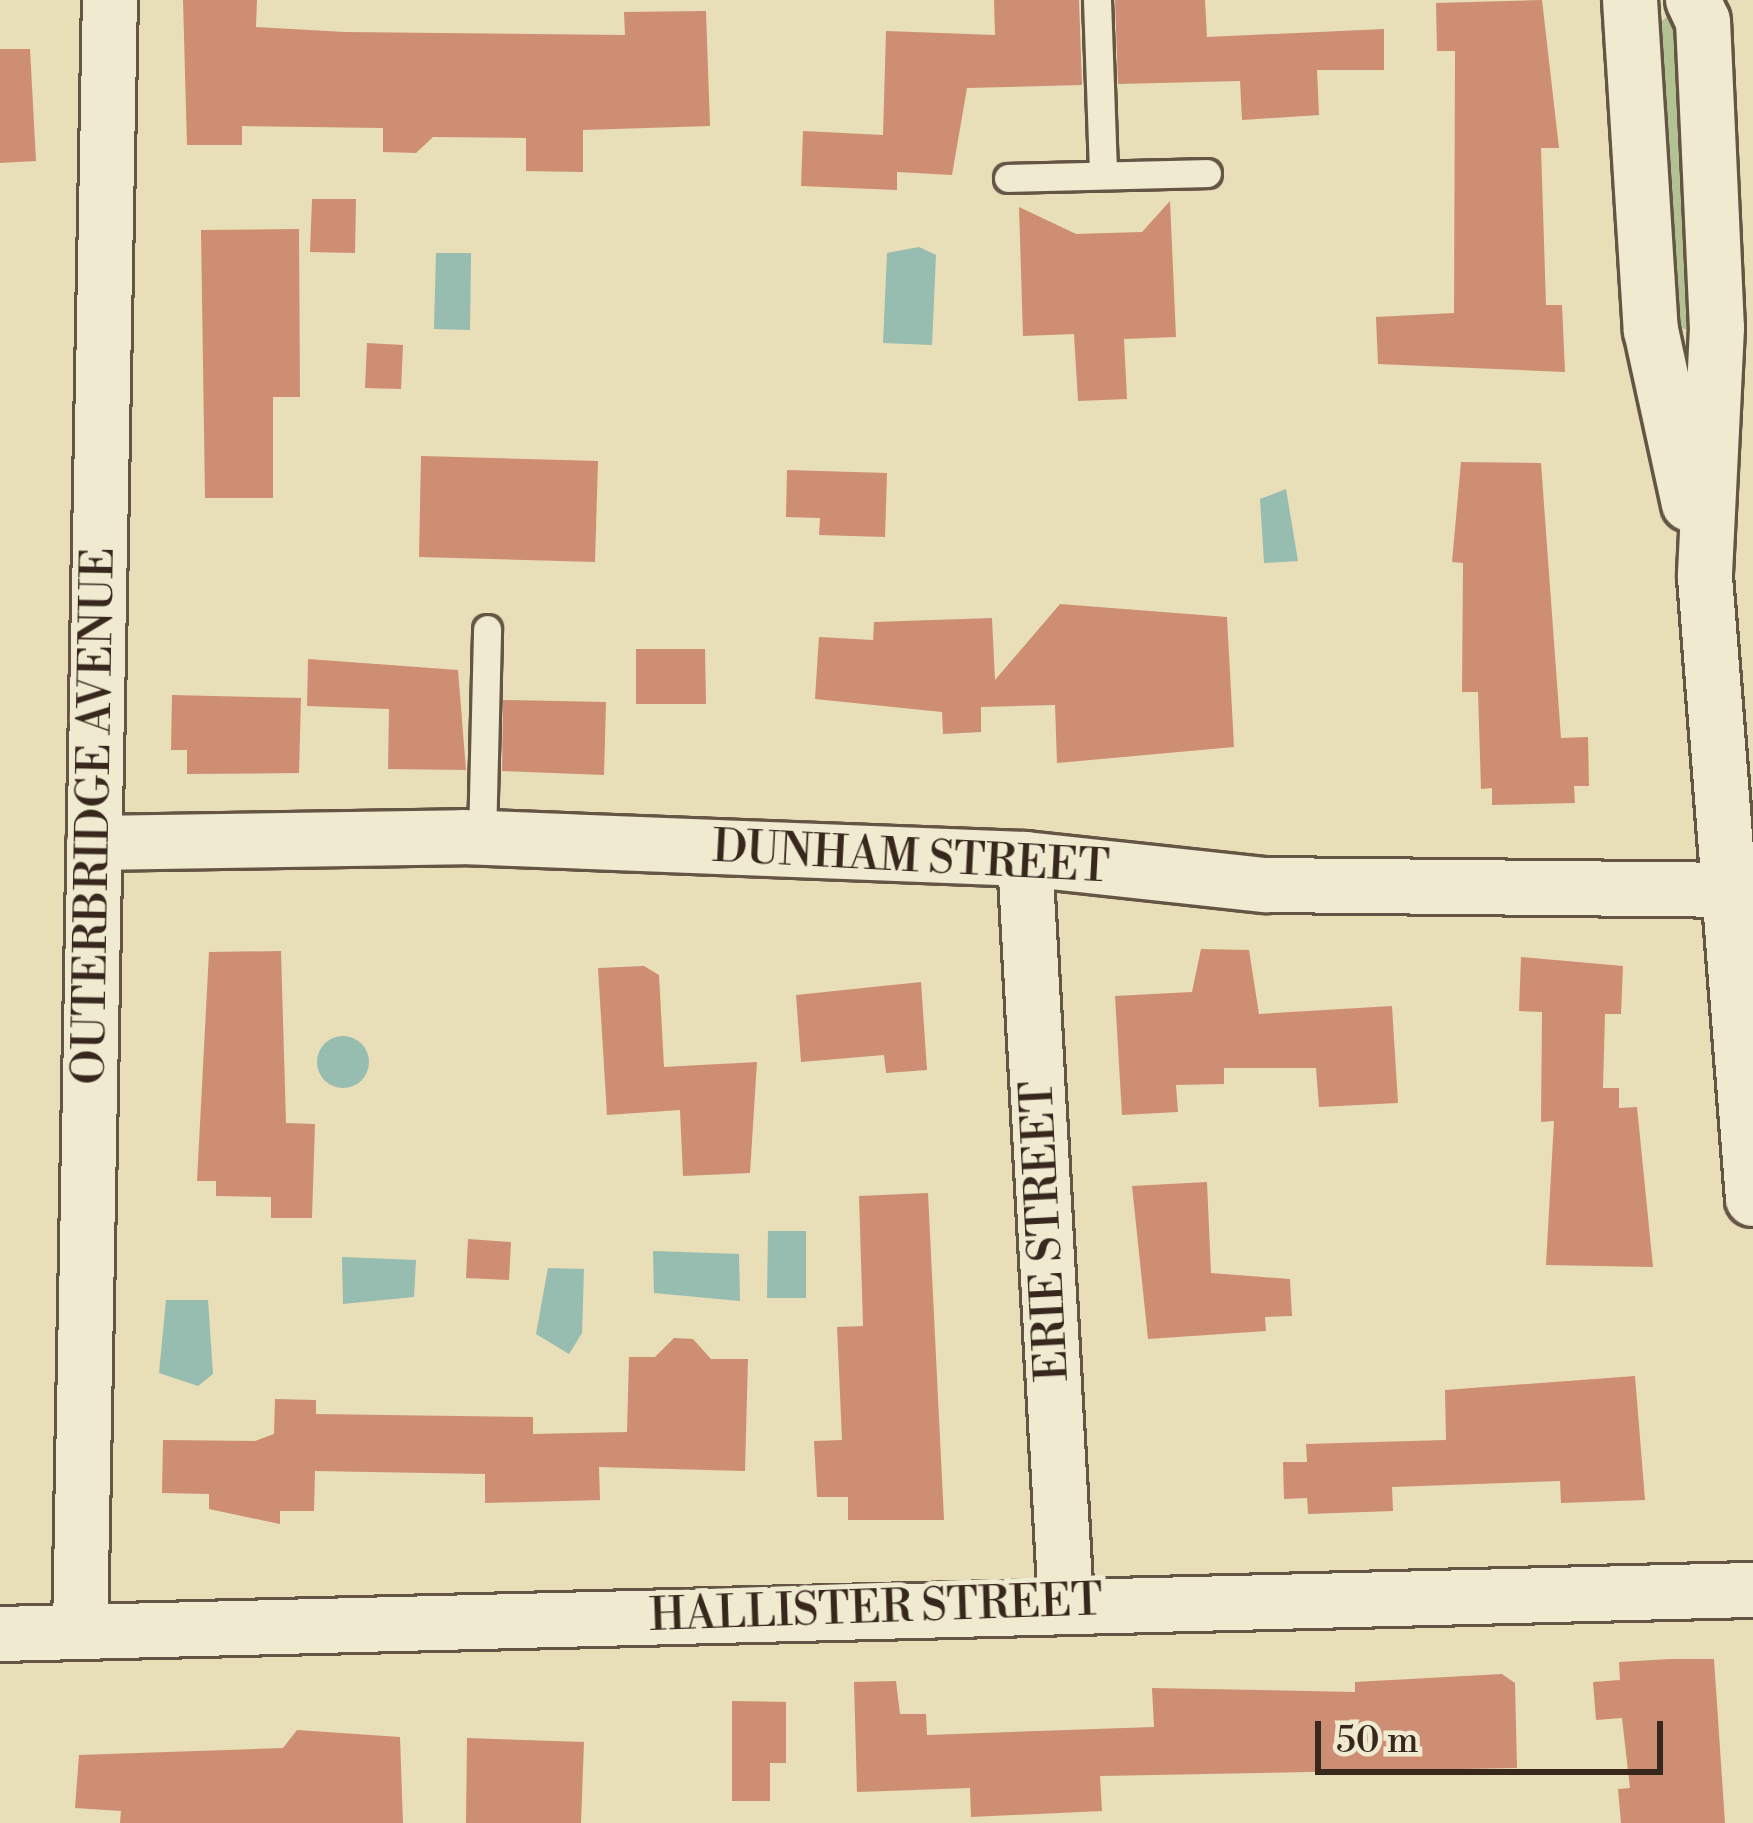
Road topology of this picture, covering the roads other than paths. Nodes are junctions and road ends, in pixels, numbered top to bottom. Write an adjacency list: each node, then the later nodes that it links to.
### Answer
1 (110, 0): 11 (street, OUTERBRIDGE AVENUE)
2 (1097, 0): 6 (lane)
3 (1630, 0): 8 (street)
4 (1693, 0): 8 (street)
5 (1207, 172): 6 (lane)
6 (1102, 176): 7 (lane)
7 (1008, 178)
8 (1705, 577): 13 (street)
9 (487, 629): 10 (lane)
10 (482, 838): 11 (street, DUNHAM STREET); 12 (street, DUNHAM STREET)
11 (94, 843): 17 (street, OUTERBRIDGE AVENUE)
12 (1025, 860): 13 (street, DUNHAM STREET); 16 (street, ERIE STREET)
13 (1727, 890): 14 (street)
14 (1753, 1199)
15 (1753, 1590): 16 (street, HALLISTER STREET)
16 (1066, 1603): 17 (street, HALLISTER STREET)
17 (80, 1632): 18 (street, HALLISTER STREET)
18 (0, 1634)

